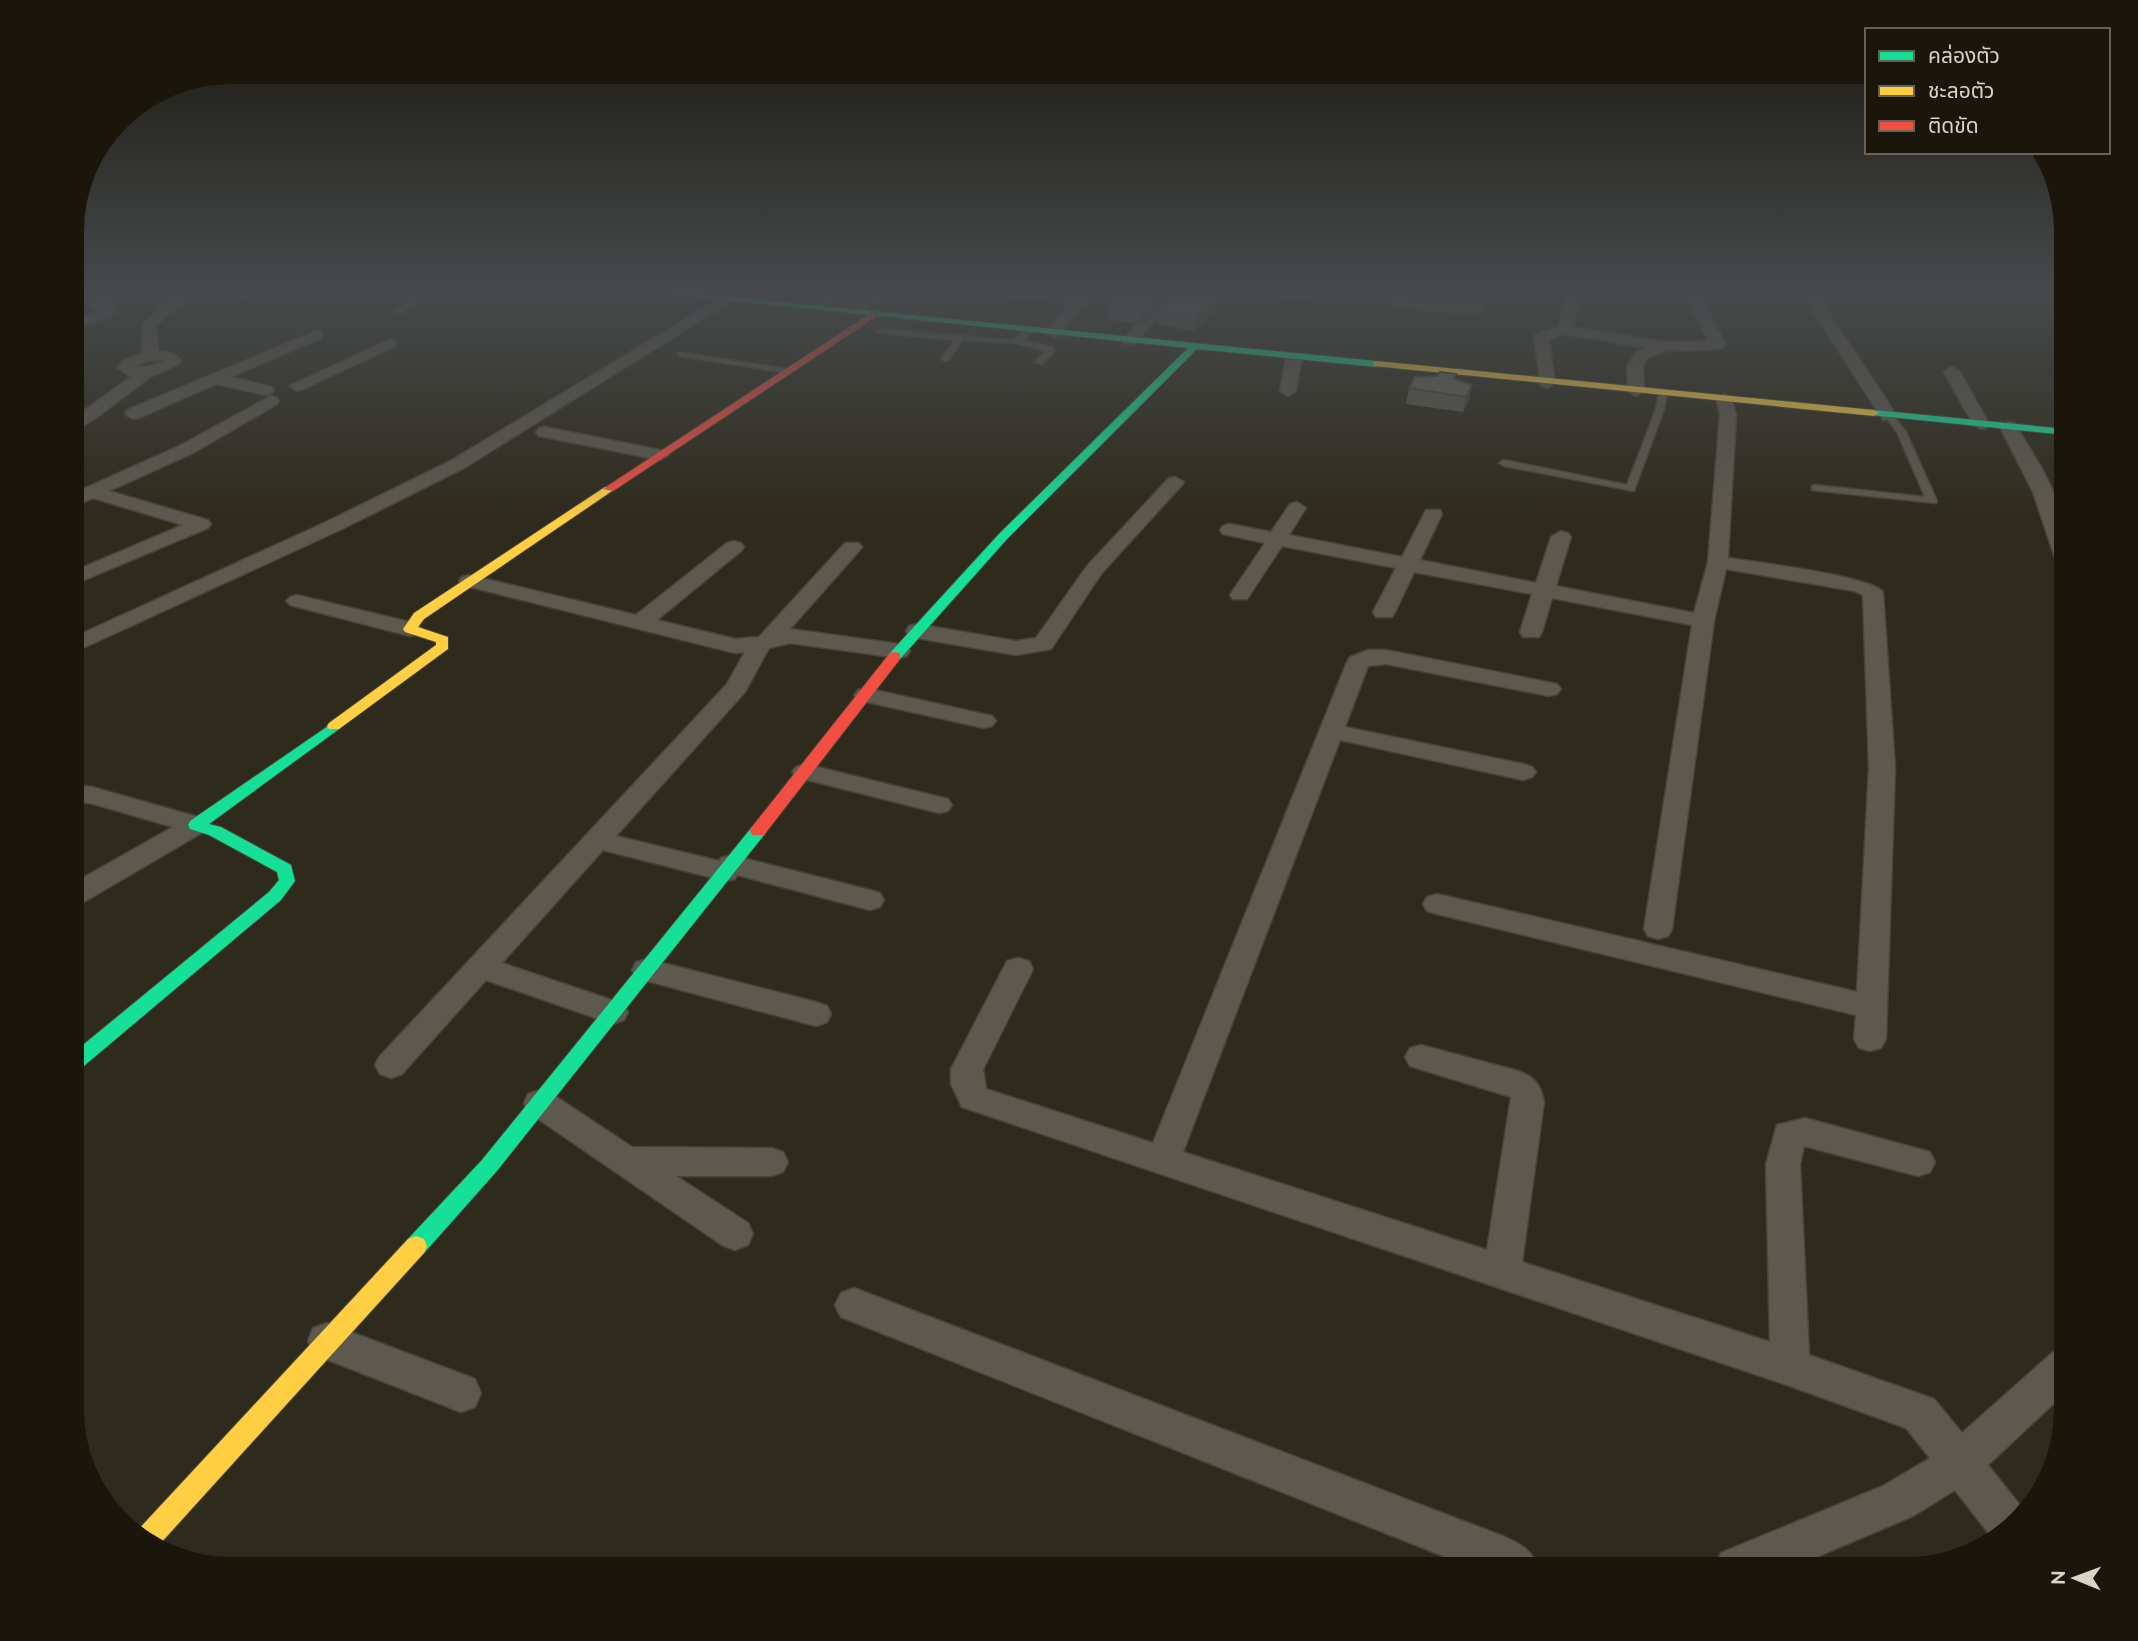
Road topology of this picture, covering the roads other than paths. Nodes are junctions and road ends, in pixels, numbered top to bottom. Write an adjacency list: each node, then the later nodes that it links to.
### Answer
1 (144, 369): 25 (street)
2 (173, 369): 16 (street)
3 (238, 369): 16 (street)
4 (335, 369): 18 (street)
5 (612, 369): 60 (street)
6 (773, 369): 14 (lane)
7 (792, 369): 14 (street)
8 (1172, 369): 58 (street)
9 (1292, 369): 19 (street)
10 (1407, 369): 17 (street)
11 (1545, 369): 17 (street)
12 (1635, 369): 20 (street)
13 (1858, 369): 27 (street)
14 (788, 371): 33 (street)
15 (1952, 372): 29 (street)
16 (216, 378): 22 (street); 26 (street)
17 (1547, 383): 20 (street)
18 (296, 386): 22 (street)
19 (1288, 391)
20 (1636, 391): 21 (street)
21 (1663, 394): 23 (street); 34 (lane)
22 (268, 396): 37 (street)
23 (1724, 400): 27 (street); 47 (street)
24 (84, 408): 25 (street)
25 (95, 412): 28 (street)
26 (133, 414)
27 (1889, 416): 29 (street); 36 (lane)
28 (84, 419)
29 (1981, 424): 30 (street)
30 (2008, 427): 32 (street); 39 (street)
31 (545, 432): 33 (street)
32 (2054, 433)
33 (660, 454): 50 (street)
34 (1504, 463)
35 (1175, 482): 58 (street)
36 (1815, 488)
37 (92, 492): 38 (street); 49 (street)
38 (84, 496)
39 (2054, 506)
40 (1297, 508): 44 (street)
41 (1433, 514): 48 (street)
42 (1230, 530): 44 (street)
43 (1561, 537): 51 (street)
44 (1277, 539): 48 (street); 52 (street)
45 (734, 547): 56 (street)
46 (852, 547): 61 (street)
47 (1718, 562): 55 (street); 81 (street)
48 (1408, 564): 51 (street); 54 (street)
49 (84, 574)
50 (469, 581): 56 (street); 57 (street)
51 (1544, 590): 55 (street); 59 (street)
52 (1240, 595)
53 (297, 601): 57 (street)
54 (1384, 612)
55 (1703, 621): 77 (street)
56 (639, 624): 61 (street)
57 (410, 629): 71 (street)
58 (917, 631): 62 (street)
59 (1531, 632)
60 (84, 640)
61 (764, 643): 62 (street); 72 (street)
62 (899, 650): 64 (street)
63 (1549, 689): 66 (street)
64 (866, 695): 65 (street); 67 (street)
65 (984, 721)
66 (1331, 731): 68 (street); 89 (street)
67 (805, 772): 70 (street); 73 (street)
68 (1523, 772)
69 (84, 794): 71 (street)
70 (939, 805)
71 (196, 825): 74 (street); 85 (street)
72 (597, 840): 73 (street); 78 (street)
73 (728, 868): 75 (street); 80 (street)
74 (84, 889)
75 (870, 900)
76 (1437, 904): 81 (street)
77 (1658, 929)
78 (481, 967): 82 (street); 87 (street)
79 (1018, 969): 89 (street)
80 (647, 970): 82 (street); 83 (street)
81 (1871, 1007): 84 (street)
82 (613, 1012): 88 (street)
83 (816, 1014)
84 (1870, 1039)
85 (84, 1055)
86 (1421, 1057): 94 (street)
87 (391, 1065)
88 (540, 1104): 90 (street); 96 (street)
89 (1163, 1160): 94 (street)
90 (626, 1161): 91 (street); 93 (street)
91 (771, 1162)
92 (1918, 1162): 97 (street)
93 (735, 1234)
94 (1502, 1272): 97 (street)
95 (854, 1305): 103 (street)
96 (327, 1341): 99 (street); 102 (street)
97 (1790, 1367): 100 (street)
98 (2054, 1377): 100 (street)
99 (461, 1393)
100 (1960, 1463): 101 (street); 104 (street)
101 (2005, 1519)
102 (152, 1534)
103 (1500, 1557)
104 (1765, 1557)

